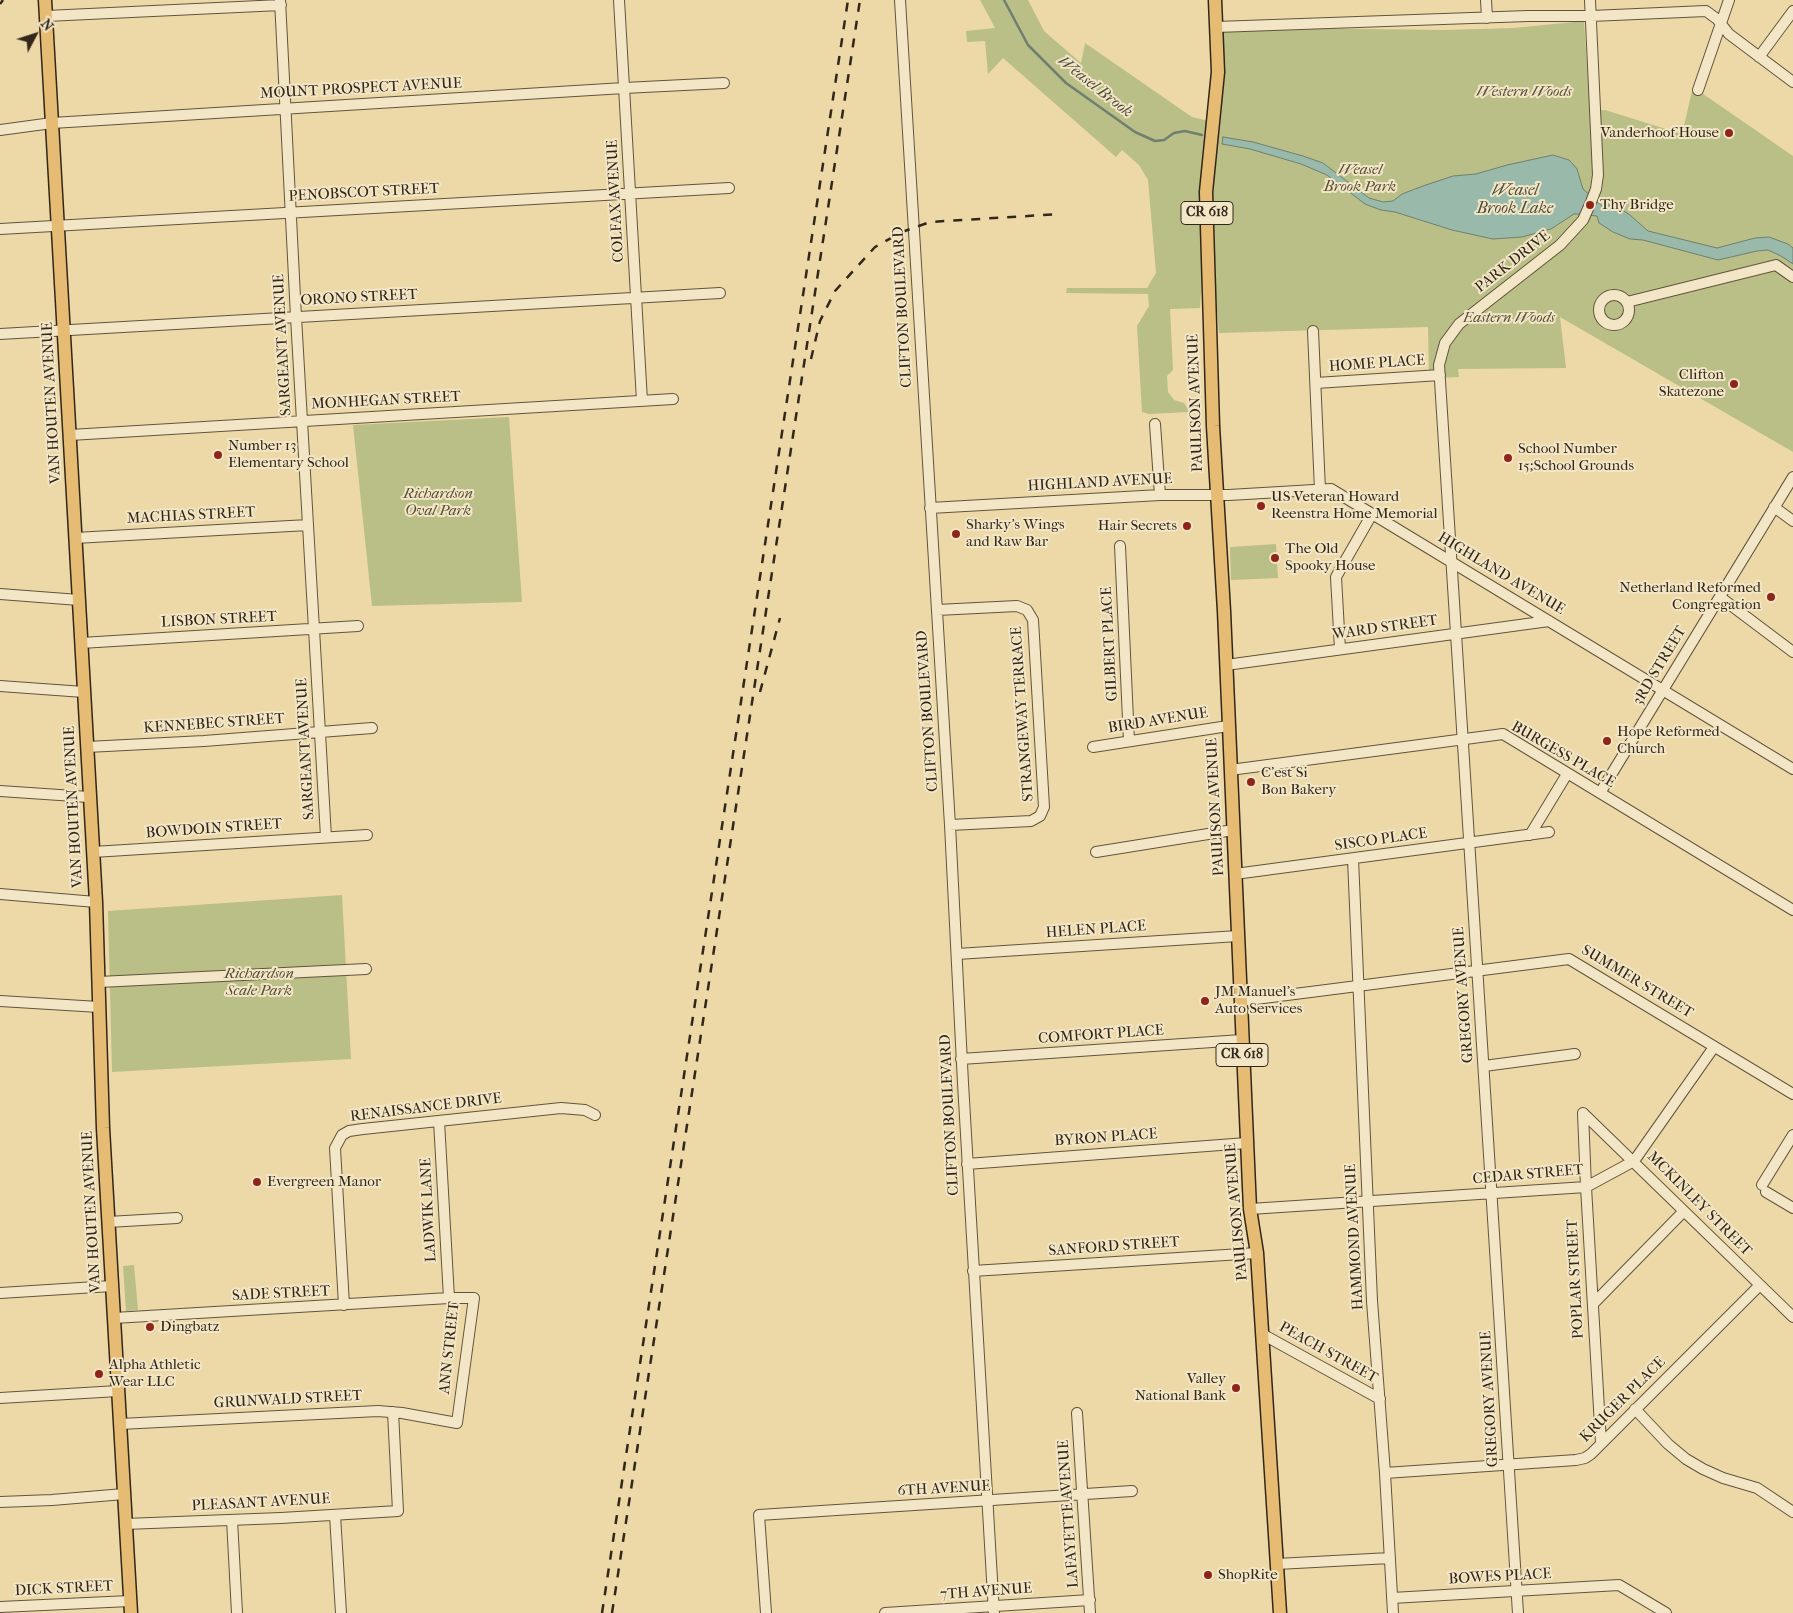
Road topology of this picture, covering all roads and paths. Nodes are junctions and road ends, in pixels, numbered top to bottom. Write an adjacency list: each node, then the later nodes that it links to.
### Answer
1 (45, 0): 10 (main road, VAN HOUTEN AVENUE)
2 (619, 0): 18 (street, COLFAX AVENUE)
3 (900, 0): 48 (street, CLIFTON BOULEVARD)
4 (1215, 0): 14 (main road, PAULISON AVENUE / CR 618)
5 (1486, 0): 12 (street)
6 (1590, 0): 11 (street, PARK DRIVE)
7 (1729, 0): 13 (street)
8 (280, 3): 10 (street); 20 (street, SARGEANT AVENUE)
9 (1793, 11): 15 (street)
10 (46, 16): 21 (main road, VAN HOUTEN AVENUE)
11 (1591, 16): 12 (street); 13 (street); 36 (street, PARK DRIVE)
12 (1487, 18): 14 (street)
13 (1721, 24): 15 (street); 19 (street)
14 (1216, 26): 46 (main road, PAULISON AVENUE / CR 618)
15 (1759, 57): 16 (street)
16 (1793, 82)
17 (724, 83): 18 (street, MOUNT PROSPECT AVENUE)
18 (624, 88): 20 (street, MOUNT PROSPECT AVENUE); 24 (street, COLFAX AVENUE)
19 (1698, 90)
20 (286, 109): 21 (street, MOUNT PROSPECT AVENUE); 25 (street, SARGEANT AVENUE)
21 (52, 123): 22 (street, MOUNT PROSPECT AVENUE); 26 (main road, VAN HOUTEN AVENUE)
22 (0, 130)
23 (730, 188): 24 (street, PENOBSCOT STREET)
24 (630, 193): 25 (street, PENOBSCOT STREET); 30 (street, COLFAX AVENUE)
25 (291, 213): 26 (street, PENOBSCOT STREET); 32 (street, SARGEANT AVENUE)
26 (58, 226): 27 (street, PENOBSCOT STREET); 33 (main road, VAN HOUTEN AVENUE)
27 (0, 229)
28 (1793, 277): 31 (street)
29 (720, 292): 30 (street, ORONO STREET)
30 (636, 297): 32 (street, ORONO STREET); 39 (street, COLFAX AVENUE)
31 (1627, 302)
32 (296, 317): 33 (street, ORONO STREET); 40 (street, SARGEANT AVENUE)
33 (64, 330): 35 (street, ORONO STREET); 42 (main road, VAN HOUTEN AVENUE)
34 (1313, 331): 37 (street)
35 (0, 334)
36 (1440, 375): 37 (street, HOME PLACE); 54 (street, GREGORY AVENUE)
37 (1316, 383): 44 (street)
38 (673, 399): 39 (street, MONHEGAN STREET)
39 (642, 401): 40 (street, MONHEGAN STREET)
40 (302, 421): 42 (street, MONHEGAN STREET); 51 (street, SARGEANT AVENUE)
41 (1155, 424): 45 (street)
42 (70, 435): 52 (main road, VAN HOUTEN AVENUE)
43 (1793, 477): 47 (street, 3RD STREET)
44 (1320, 490): 46 (street, HIGHLAND AVENUE); 49 (street, HIGHLAND AVENUE)
45 (1160, 495): 46 (street, HIGHLAND AVENUE); 48 (street, HIGHLAND AVENUE)
46 (1216, 496): 66 (main road, PAULISON AVENUE / CR 618)
47 (1774, 507): 50 (street); 56 (street, 3RD STREET)
48 (930, 508): 58 (street, CLIFTON BOULEVARD)
49 (1372, 514): 54 (street, HIGHLAND AVENUE); 64 (street)
50 (1793, 521)
51 (308, 525): 52 (street, MACHIAS STREET); 61 (street, SARGEANT AVENUE)
52 (75, 538): 57 (main road, VAN HOUTEN AVENUE)
53 (1120, 546): 74 (street, GILBERT PLACE)
54 (1452, 562): 59 (street, HIGHLAND AVENUE); 62 (street, GREGORY AVENUE)
55 (0, 594): 57 (street)
56 (1720, 597): 65 (street); 68 (street, 3RD STREET)
57 (79, 600): 63 (main road, VAN HOUTEN AVENUE)
58 (937, 610): 83 (street, CLIFTON BOULEVARD); 83 (street, STRANGEWAY TERRACE)
59 (1549, 621): 62 (street, WARD STREET); 68 (street, HIGHLAND AVENUE)
60 (358, 626): 61 (street, LISBON STREET)
61 (314, 630): 63 (street, LISBON STREET); 72 (street, SARGEANT AVENUE)
62 (1457, 634): 64 (street, WARD STREET); 73 (street, GREGORY AVENUE)
63 (81, 643): 69 (main road, VAN HOUTEN AVENUE)
64 (1340, 649): 66 (street, WARD STREET)
65 (1793, 652)
66 (1226, 665): 70 (main road, PAULISON AVENUE / CR 618)
67 (0, 686): 69 (street)
68 (1664, 690): 77 (street, HIGHLAND AVENUE); 81 (street, 3RD STREET)
69 (84, 692): 75 (main road, VAN HOUTEN AVENUE)
70 (1228, 726): 74 (street, BIRD AVENUE); 78 (main road, PAULISON AVENUE / CR 618)
71 (372, 728): 72 (street, KENNEBEC STREET)
72 (320, 732): 75 (street, KENNEBEC STREET); 88 (street, SARGEANT AVENUE)
73 (1463, 739): 78 (street, BURGESS PLACE); 79 (street, BURGESS PLACE); 89 (street, GREGORY AVENUE)
74 (1129, 741): 76 (street, BIRD AVENUE)
75 (87, 747): 82 (main road, VAN HOUTEN AVENUE)
76 (1093, 747)
77 (1793, 769)
78 (1230, 770): 84 (main road, PAULISON AVENUE / CR 618)
79 (1567, 774): 81 (street, BURGESS PLACE); 86 (street)
80 (0, 791): 82 (street)
81 (1600, 793): 96 (street, BURGESS PLACE)
82 (89, 797): 90 (main road, VAN HOUTEN AVENUE)
83 (950, 825): 98 (street, CLIFTON BOULEVARD)
84 (1233, 830): 91 (street); 93 (main road, PAULISON AVENUE / CR 618)
85 (1550, 832): 86 (street, SISCO PLACE)
86 (1530, 834): 89 (street, SISCO PLACE)
87 (367, 835): 88 (street, BOWDOIN STREET)
88 (326, 837): 90 (street, BOWDOIN STREET)
89 (1470, 843): 92 (street, SISCO PLACE); 100 (street, GREGORY AVENUE)
90 (93, 852): 95 (main road, VAN HOUTEN AVENUE)
91 (1096, 852)
92 (1353, 859): 93 (street, SISCO PLACE); 102 (street, HAMMOND AVENUE)
93 (1235, 874): 97 (main road, PAULISON AVENUE / CR 618)
94 (0, 894): 95 (street)
95 (96, 902): 101 (main road, VAN HOUTEN AVENUE)
96 (1793, 910)
97 (1238, 936): 98 (street, HELEN PLACE); 104 (main road, PAULISON AVENUE / CR 618)
98 (957, 954): 109 (street, CLIFTON BOULEVARD)
99 (366, 969): 101 (street)
100 (1476, 970): 102 (street, SUMMER STREET); 107 (street, SUMMER STREET); 110 (street, GREGORY AVENUE)
101 (99, 982): 105 (main road, VAN HOUTEN AVENUE)
102 (1358, 986): 104 (street, SUMMER STREET); 121 (street, HAMMOND AVENUE)
103 (0, 1001): 105 (street)
104 (1240, 1001): 106 (main road, PAULISON AVENUE / CR 618)
105 (100, 1007): 126 (main road, VAN HOUTEN AVENUE)
106 (1242, 1040): 109 (street, COMFORT PLACE); 116 (main road, PAULISON AVENUE / CR 618)
107 (1714, 1046): 111 (street, SUMMER STREET); 117 (street, CEDAR STREET)
108 (1576, 1054): 110 (street)
109 (961, 1059): 118 (street, CLIFTON BOULEVARD)
110 (1484, 1066): 120 (street, GREGORY AVENUE)
111 (1793, 1094)
112 (1584, 1113): 117 (street, MCKINLEY STREET); 119 (street, POPLAR STREET)
113 (595, 1115): 114 (street, RENAISSANCE DRIVE)
114 (439, 1121): 132 (street, LADWIK LANE); 134 (street, RENAISSANCE DRIVE)
115 (1793, 1135): 122 (street)
116 (1247, 1143): 118 (street, BYRON PLACE); 123 (main road, PAULISON AVENUE / CR 618)
117 (1634, 1161): 119 (street, CEDAR STREET); 124 (street, MCKINLEY STREET)
118 (967, 1164): 128 (street, CLIFTON BOULEVARD)
119 (1586, 1187): 120 (street, CEDAR STREET); 133 (street, POPLAR STREET)
120 (1492, 1194): 121 (street, CEDAR STREET); 147 (street, GREGORY AVENUE)
121 (1368, 1202): 123 (street, CEDAR STREET); 140 (street, HAMMOND AVENUE)
122 (1793, 1208)
123 (1250, 1209): 127 (main road, PAULISON AVENUE / CR 618)
124 (1684, 1211): 129 (street, MCKINLEY STREET); 133 (street)
125 (177, 1218): 126 (street)
126 (108, 1222): 130 (main road, VAN HOUTEN AVENUE)
127 (1257, 1253): 128 (street, SANFORD STREET); 137 (main road, PAULISON AVENUE / CR 618)
128 (973, 1270): 152 (street, CLIFTON BOULEVARD)
129 (1760, 1285): 135 (street, MCKINLEY STREET); 141 (street, KRUGER PLACE)
130 (112, 1286): 131 (street); 136 (main road, VAN HOUTEN AVENUE)
131 (0, 1293)
132 (449, 1298): 134 (street, SADE STREET); 145 (street, ANN STREET)
133 (1592, 1304): 146 (street, POPLAR STREET)
134 (344, 1305): 136 (street, SADE STREET)
135 (1793, 1317)
136 (114, 1318): 138 (main road, VAN HOUTEN AVENUE)
137 (1262, 1334): 140 (street, PEACH STREET); 159 (main road, PAULISON AVENUE / CR 618)
138 (118, 1391): 139 (street); 144 (main road, VAN HOUTEN AVENUE)
139 (0, 1398)
140 (1380, 1399): 148 (street, HAMMOND AVENUE)
141 (1635, 1409): 146 (street, KRUGER PLACE); 154 (street)
142 (393, 1412): 144 (street, GRUNWALD STREET); 145 (street, GRUNWALD STREET); 155 (street, PLEASANT AVENUE)
143 (1077, 1413): 151 (street, LAFAYETTE AVENUE)
144 (120, 1424): 150 (main road, VAN HOUTEN AVENUE)
145 (457, 1424)
146 (1601, 1443): 147 (street, KRUGER PLACE)
147 (1509, 1465): 148 (street, KRUGER PLACE); 160 (street, GREGORY AVENUE)
148 (1386, 1472): 158 (street, HAMMOND AVENUE)
149 (1132, 1491): 151 (street, 6TH AVENUE)
150 (124, 1494): 153 (street); 157 (main road, VAN HOUTEN AVENUE)
151 (1083, 1495): 152 (street, 6TH AVENUE); 162 (street, LAFAYETTE AVENUE)
152 (987, 1501): 165 (street, CLIFTON BOULEVARD); 168 (street, 6TH AVENUE)
153 (0, 1502)
154 (1793, 1512)
155 (335, 1515): 156 (street, PLEASANT AVENUE); 167 (street)
156 (232, 1520): 157 (street, PLEASANT AVENUE); 166 (street)
157 (125, 1524): 164 (main road, VAN HOUTEN AVENUE)
158 (1390, 1558): 159 (street); 161 (street, HAMMOND AVENUE)
159 (1277, 1564): 171 (main road, PAULISON AVENUE / CR 618)
160 (1517, 1591): 161 (street, BOWES PLACE); 173 (street, GREGORY AVENUE); 174 (street, BOWES PLACE)
161 (1392, 1598): 172 (street, HAMMOND AVENUE)
162 (1090, 1600): 165 (street, 7TH AVENUE); 170 (street, LAFAYETTE AVENUE)
163 (0, 1607): 164 (street, DICK STREET)
164 (130, 1607)
165 (994, 1610): 169 (street, 7TH AVENUE)
166 (237, 1613)
167 (341, 1613)
168 (766, 1613)
169 (885, 1613)
170 (1090, 1613)
171 (1280, 1613)
172 (1393, 1613)
173 (1518, 1613)
174 (1666, 1613)

